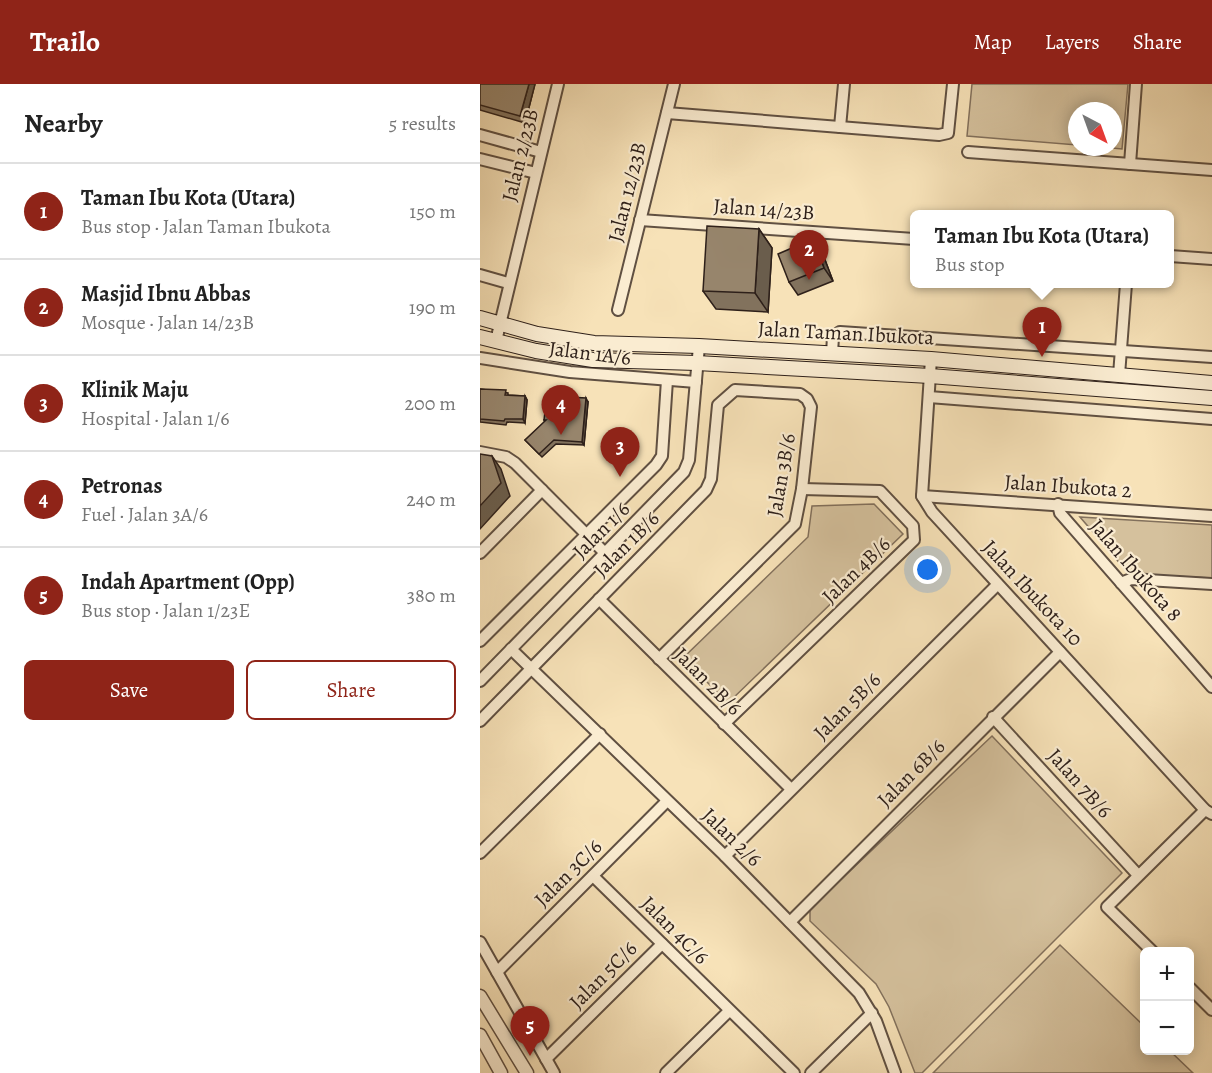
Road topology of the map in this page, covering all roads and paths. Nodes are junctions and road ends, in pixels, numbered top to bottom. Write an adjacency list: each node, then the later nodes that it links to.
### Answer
1 (558, 84): 9 (street, Jalan 2/23B)
2 (674, 84): 6 (street, Jalan 12/23B)
3 (844, 84): 7 (street)
4 (953, 84): 7 (street)
5 (1136, 84): 12 (street)
6 (667, 113): 7 (street); 15 (street, Jalan 12/23B)
7 (840, 127)
8 (480, 135): 9 (street)
9 (541, 152): 14 (street, Jalan 2/23B)
10 (968, 152): 12 (street)
11 (480, 159): 14 (street)
12 (1130, 164): 13 (street)
13 (1212, 170)
14 (536, 173): 20 (street, Jalan 2/23B)
15 (640, 220): 16 (street, Jalan 14/23B); 22 (street, Jalan 12/23B)
16 (910, 239)
17 (1174, 256): 18 (street)
18 (1212, 259)
19 (480, 275): 20 (street)
20 (508, 283): 24 (street, Jalan 2/23B)
21 (1126, 288): 28 (street)
22 (618, 310)
23 (480, 318): 24 (main road, Jalan Taman Ibukota)
24 (498, 324): 26 (street, Jalan 2/23B); 27 (main road, Jalan Taman Ibukota)
25 (480, 337): 26 (main road, Jalan Taman Ibukota)
26 (496, 341): 33 (main road, Jalan Taman Ibukota)
27 (699, 346): 29 (main road, Jalan Taman Ibukota); 33 (street, Jalan 1/6)
28 (1121, 351): 29 (street); 30 (street); 34 (street)
29 (832, 353): 32 (main road, Jalan Taman Ibukota)
30 (1212, 357)
31 (480, 358): 36 (street, Jalan 1A/6)
32 (931, 359): 34 (main road, Jalan Taman Ibukota); 35 (street)
33 (697, 363): 35 (main road, Jalan Taman Ibukota); 37 (street, Jalan 1/6)
34 (1119, 375): 38 (main road, Jalan Taman Ibukota)
35 (930, 376): 40 (main road, Jalan Taman Ibukota); 41 (street)
36 (667, 380): 37 (street, Jalan 1A/6); 51 (street)
37 (696, 382): 53 (street, Jalan 1/6)
38 (1212, 383)
39 (761, 391): 46 (street, Jalan 3B/6); 57 (street, Jalan 1B/6)
40 (1181, 396): 42 (main road, Jalan Taman Ibukota); 43 (street)
41 (928, 397): 43 (street); 48 (street)
42 (1212, 398)
43 (1181, 416): 44 (street)
44 (1212, 419)
45 (480, 452): 47 (street)
46 (802, 489): 61 (street, Jalan 3B/6); 67 (street, Jalan 4B/6)
47 (542, 490): 51 (street); 52 (street)
48 (922, 495): 49 (street, Jalan Ibukota 2); 56 (street, Jalan Ibukota 10)
49 (1058, 504): 50 (street, Jalan Ibukota 2); 54 (street, Jalan Ibukota 8)
50 (1212, 516)
51 (587, 534): 53 (street); 58 (street)
52 (480, 553)
53 (605, 553): 59 (street, Jalan 1/6)
54 (1121, 583): 55 (street); 64 (street, Jalan Ibukota 8)
55 (1212, 584)
56 (997, 585): 60 (street, Jalan Ibukota 10); 69 (street, Jalan 5B/6)
57 (599, 599): 61 (street, Jalan 2B/6); 62 (street, Jalan 1B/6)
58 (480, 641)
59 (511, 649): 62 (street, Jalan 2/6); 63 (street, Jalan 1/6)
60 (1060, 652): 65 (street, Jalan 6B/6); 71 (street, Jalan Ibukota 10)
61 (659, 659): 67 (street, Jalan 2B/6)
62 (531, 669): 66 (street, Jalan 1B/6); 68 (street, Jalan 2/6)
63 (480, 681)
64 (1212, 687)
65 (993, 717): 75 (street, Jalan 7B/6); 76 (street, Jalan 6B/6)
66 (480, 721)
67 (724, 724): 69 (street, Jalan 2B/6)
68 (600, 734): 70 (street, Jalan 2/6); 72 (street)
69 (791, 789): 73 (street, Jalan 5B/6)
70 (667, 801): 73 (street, Jalan 2/6); 74 (street, Jalan 3C/6)
71 (1208, 812): 75 (street)
72 (480, 853)
73 (725, 856): 76 (street, Jalan 2/6)
74 (593, 876): 78 (street, Jalan 4C/6); 80 (street, Jalan 3C/6)
75 (1138, 876): 79 (street)
76 (790, 922): 85 (street, Jalan 2/6)
77 (480, 942): 80 (street)
78 (662, 944): 84 (street, Jalan 4C/6); 87 (street, Jalan 5C/6)
79 (1149, 947)
80 (497, 972): 87 (street)
81 (1194, 991): 83 (street)
82 (480, 996): 89 (street)
83 (1212, 1010)
84 (729, 1011): 91 (street); 92 (street, Jalan 4C/6)
85 (872, 1013): 93 (street); 94 (street, Jalan 2/6)
86 (480, 1035): 88 (street)
87 (546, 1059): 90 (street)
88 (501, 1073)
89 (527, 1073)
90 (554, 1073)
91 (666, 1073)
92 (794, 1073)
93 (811, 1073)
94 (895, 1073)

